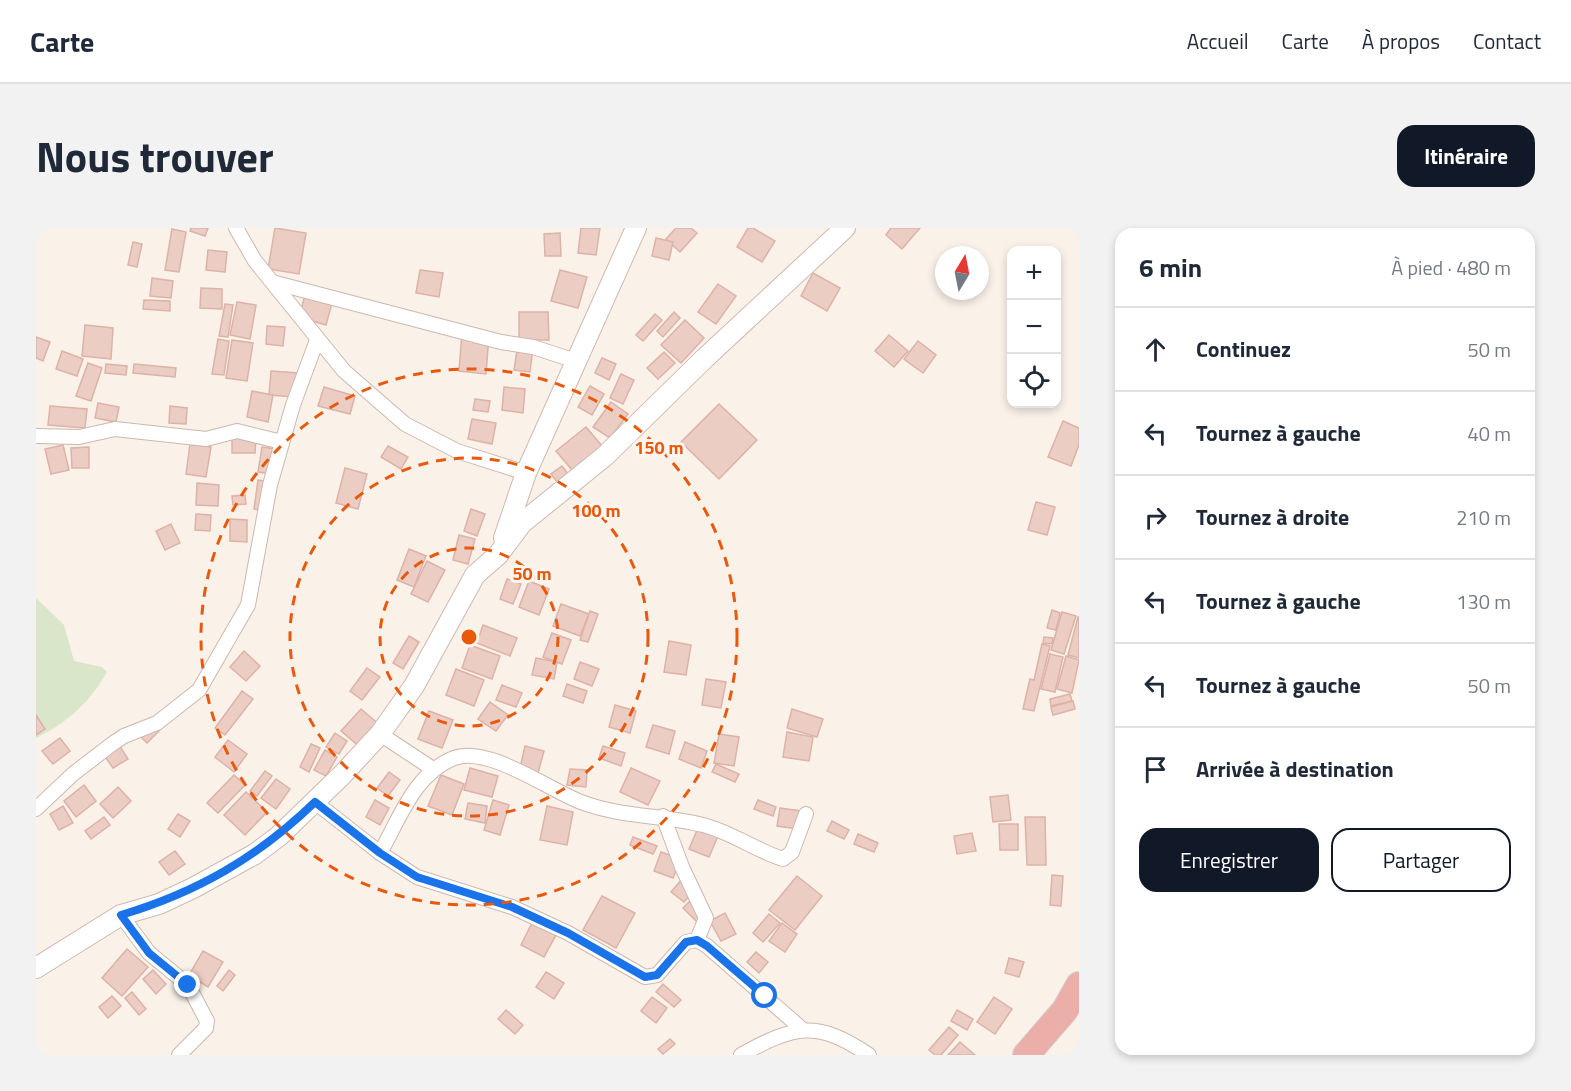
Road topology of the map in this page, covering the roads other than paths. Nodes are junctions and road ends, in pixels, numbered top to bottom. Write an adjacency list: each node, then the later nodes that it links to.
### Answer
1 (236, 228): 4 (street)
2 (636, 228): 6 (main road)
3 (844, 228): 10 (main road)
4 (272, 282): 5 (street); 6 (street)
5 (317, 340): 8 (street); 9 (street)
6 (576, 361): 9 (main road)
7 (36, 436): 8 (street)
8 (282, 442): 14 (street)
9 (526, 473): 10 (main road)
10 (498, 555): 11 (main road)
11 (380, 734): 12 (street); 13 (main road)
12 (433, 769): 16 (street); 17 (street)
13 (315, 802): 17 (street); 18 (main road)
14 (36, 809)
15 (806, 814): 16 (street)
16 (663, 816): 19 (street)
17 (380, 853): 19 (street)
18 (121, 915): 20 (main road); 24 (street)
19 (697, 940): 23 (street)
20 (36, 968)
21 (1079, 985): 22 (highway)
22 (1072, 1009): 27 (highway)
23 (802, 1029): 25 (street); 26 (street)
24 (179, 1055)
25 (741, 1055)
26 (869, 1055)
27 (1026, 1055)

